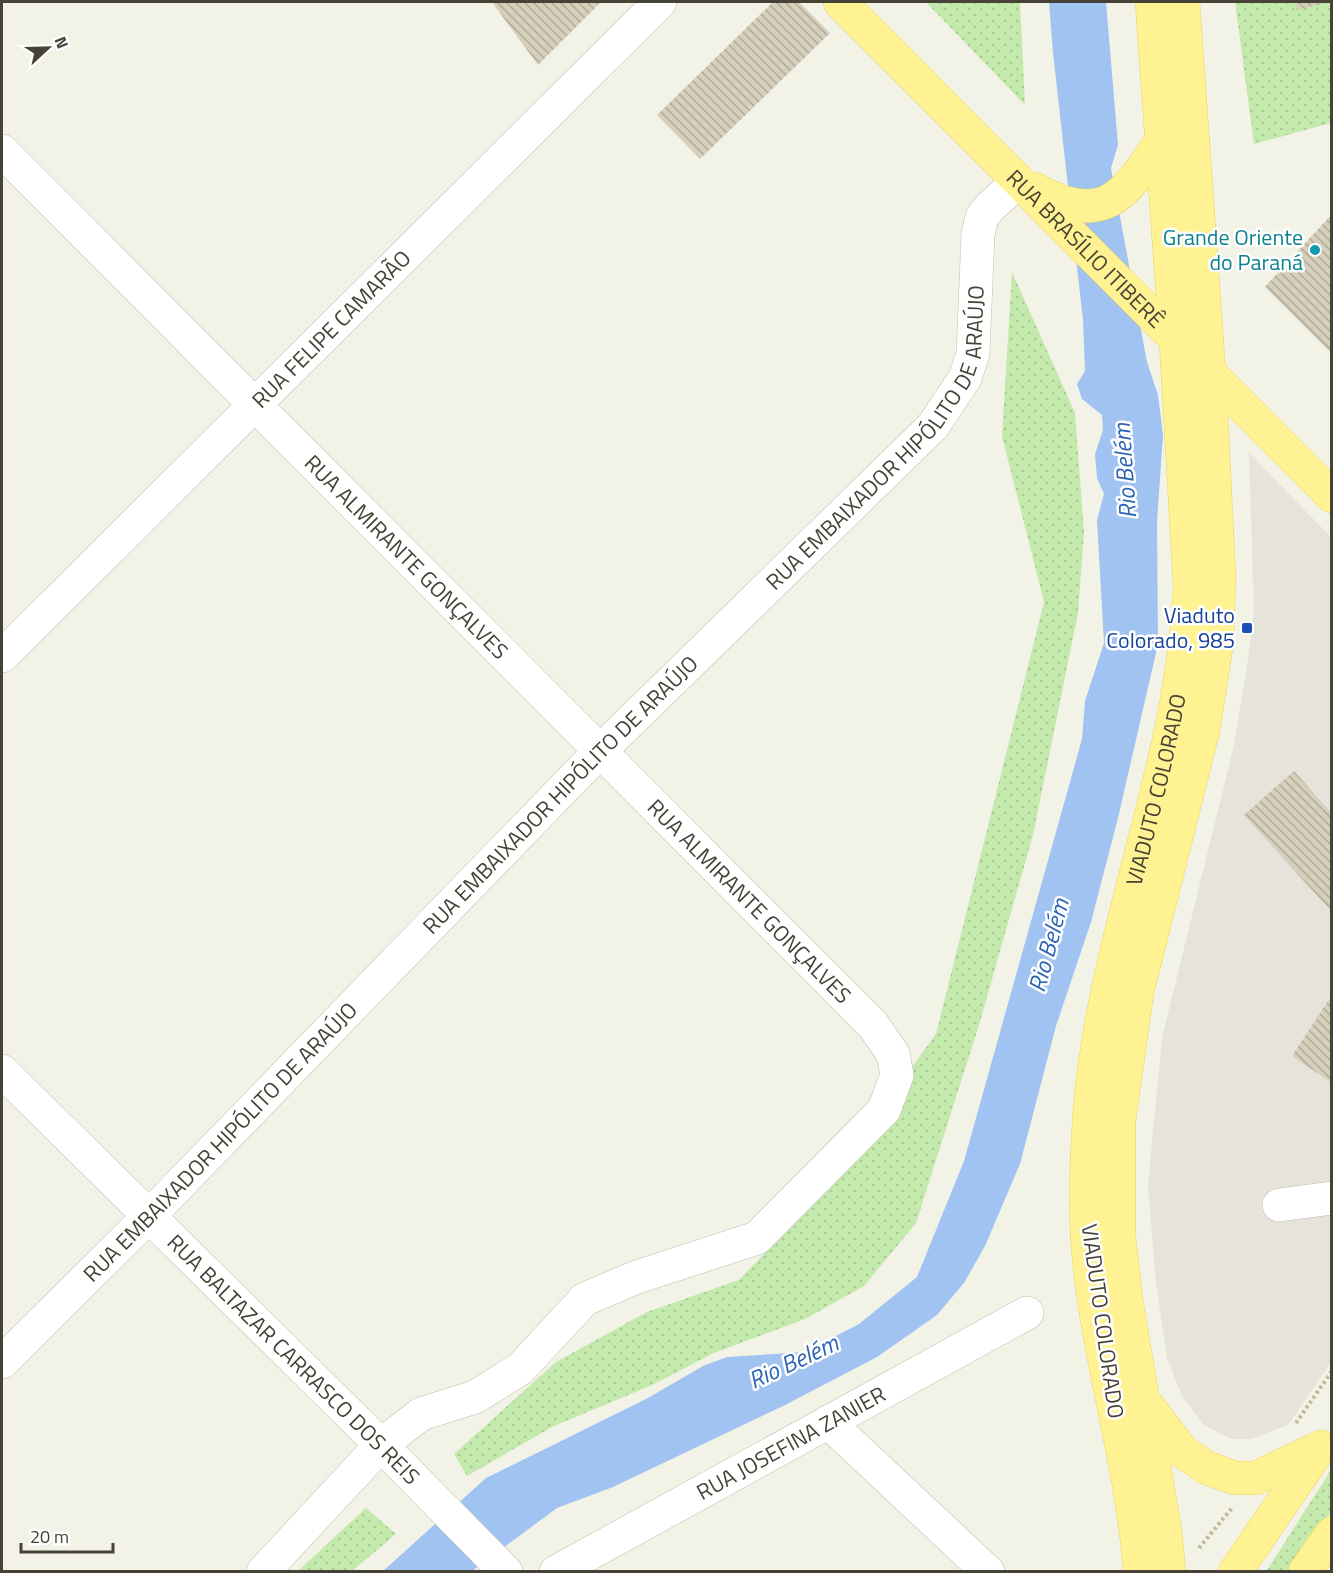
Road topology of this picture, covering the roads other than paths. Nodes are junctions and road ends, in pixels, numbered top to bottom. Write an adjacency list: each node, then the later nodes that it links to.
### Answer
1 (660, 2): 10 (street, RUA FELIPE CAMARÃO)
2 (840, 2): 7 (main road, RUA BRASÍLIO ITIBERÊ)
3 (1152, 2): 5 (main road, VIADUTO COLORADO)
4 (1183, 2): 9 (main road, VIADUTO COLORADO)
5 (1161, 141): 7 (main road); 8 (main road, VIADUTO COLORADO)
6 (2, 151): 10 (street, RUA ALMIRANTE GONÇALVES)
7 (1019, 181): 8 (main road, RUA BRASÍLIO ITIBERÊ); 13 (street, RUA EMBAIXADOR HIPÓLITO DE ARAÚJO)
8 (1176, 340): 9 (main road, RUA BRASÍLIO ITIBERÊ); 29 (main road, VIADUTO COLORADO)
9 (1209, 373): 11 (main road, RUA BRASÍLIO ITIBERÊ); 20 (main road, VIADUTO COLORADO)
10 (256, 404): 12 (street, RUA FELIPE CAMARÃO); 13 (street, RUA ALMIRANTE GONÇALVES)
11 (1332, 496)
12 (2, 656)
13 (600, 751): 17 (street, RUA EMBAIXADOR HIPÓLITO DE ARAÚJO); 23 (street, RUA ALMIRANTE GONÇALVES)
14 (2, 1071): 17 (street, RUA BALTAZAR CARRASCO DOS REIS)
15 (1332, 1198): 16 (street)
16 (1279, 1205)
17 (149, 1216): 19 (street, RUA EMBAIXADOR HIPÓLITO DE ARAÚJO); 23 (street, RUA BALTAZAR CARRASCO DOS REIS)
18 (1027, 1313): 21 (street, RUA JOSEFINA ZANIER)
19 (2, 1362)
20 (1143, 1400): 22 (main road); 30 (main road, VIADUTO COLORADO)
21 (828, 1422): 27 (street, RUA JOSEFINA ZANIER); 28 (street)
22 (1326, 1439): 31 (main road)
23 (381, 1445): 25 (street, RUA ALMIRANTE GONÇALVES); 26 (street, RUA BALTAZAR CARRASCO DOS REIS)
24 (1332, 1533): 32 (main road)
25 (263, 1572)
26 (506, 1572)
27 (556, 1572)
28 (988, 1572)
29 (1140, 1572)
30 (1169, 1572)
31 (1235, 1572)
32 (1305, 1572)

